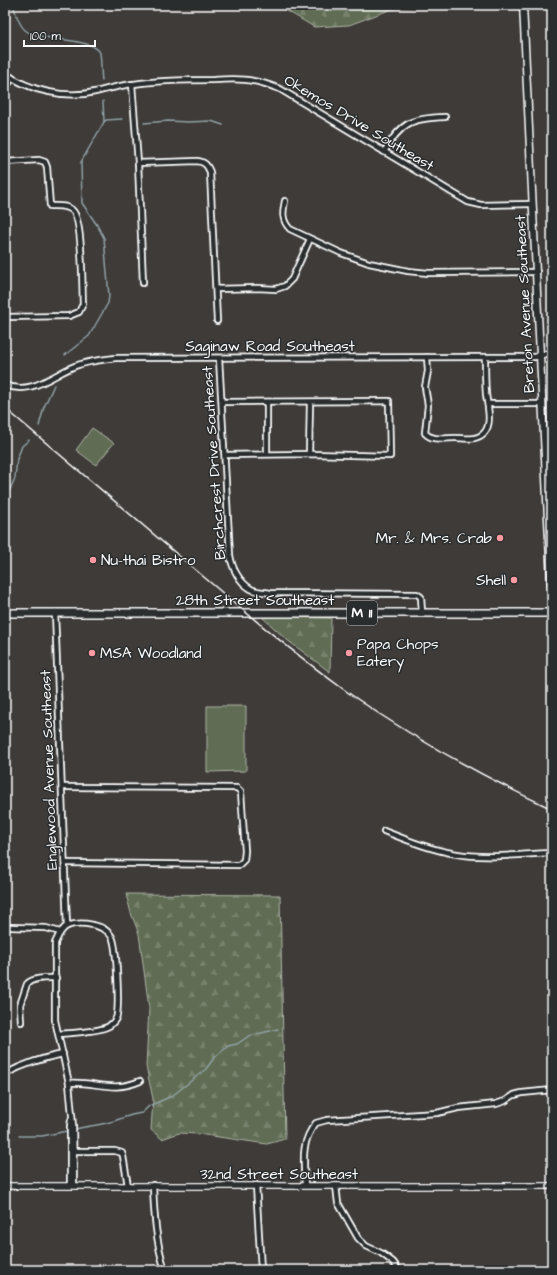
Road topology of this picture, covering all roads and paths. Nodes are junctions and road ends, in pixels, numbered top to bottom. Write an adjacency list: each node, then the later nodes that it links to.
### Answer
1 (523, 5): 11 (main road, Breton Avenue Southeast)
2 (5, 73): 3 (street, Okemos Drive Southeast)
3 (12, 78): 4 (street, Okemos Drive Southeast); 5 (street)
4 (132, 84): 7 (street, Okemos Drive Southeast); 9 (street)
5 (5, 89)
6 (445, 117): 7 (street)
7 (384, 152): 11 (street, Okemos Drive Southeast)
8 (5, 162): 16 (street)
9 (138, 163): 14 (street); 15 (street)
10 (285, 201): 12 (street)
11 (533, 204): 13 (main road, Breton Avenue Southeast)
12 (310, 239): 13 (street); 15 (street)
13 (537, 272): 19 (main road, Breton Avenue Southeast)
14 (143, 283)
15 (216, 289): 17 (street)
16 (5, 318)
17 (217, 321)
18 (552, 352): 19 (street, Saginaw Road Southeast)
19 (541, 356): 21 (street, Saginaw Road Southeast); 28 (main road, Breton Avenue Southeast)
20 (427, 357): 21 (street, Saginaw Road Southeast); 22 (street, Saginaw Road Southeast); 27 (street)
21 (485, 357): 27 (street)
22 (220, 358): 23 (street, Saginaw Road Southeast); 24 (street, Birchcrest Drive Southeast)
23 (5, 385)
24 (222, 402): 25 (street); 31 (street, Birchcrest Drive Southeast)
25 (267, 402): 26 (street); 29 (street)
26 (310, 402): 30 (street); 30 (street)
27 (488, 404): 28 (street)
28 (543, 404): 32 (main road, Breton Avenue Southeast)
29 (267, 454): 30 (street); 31 (street)
30 (309, 454)
31 (225, 455): 35 (street, Birchcrest Drive Southeast)
32 (552, 602)
33 (54, 612): 34 (main road, 28th Street Southeast / M 11); 35 (main road, 28th Street Southeast / M 11); 37 (street, Englewood Avenue Southeast)
34 (5, 613)
35 (422, 613): 36 (main road, 28th Street Southeast / M 11)
36 (552, 613)
37 (62, 787): 40 (street, Englewood Avenue Southeast); 40 (street)
38 (384, 831): 39 (street)
39 (552, 853)
40 (65, 863): 41 (street, Englewood Avenue Southeast)
41 (67, 926): 43 (street); 46 (street)
42 (10, 927): 43 (street)
43 (60, 932): 44 (street)
44 (56, 978): 45 (street); 46 (street)
45 (21, 1022)
46 (58, 1034): 47 (street)
47 (63, 1054): 48 (street); 50 (street)
48 (5, 1074)
49 (140, 1081): 50 (street)
50 (69, 1083): 52 (street)
51 (552, 1090): 59 (street)
52 (72, 1116): 53 (street); 57 (street)
53 (74, 1151): 57 (street); 58 (street)
54 (153, 1185): 55 (street, 32nd Street Southeast); 58 (street, 32nd Street Southeast); 62 (street)
55 (256, 1185): 59 (street, 32nd Street Southeast); 63 (street)
56 (5, 1186): 57 (street, 32nd Street Southeast)
57 (72, 1186): 58 (street, 32nd Street Southeast)
58 (128, 1186)
59 (305, 1186): 60 (street, 32nd Street Southeast)
60 (336, 1186): 61 (street, 32nd Street Southeast); 64 (street)
61 (552, 1186)
62 (165, 1270)
63 (261, 1270)
64 (399, 1270)

